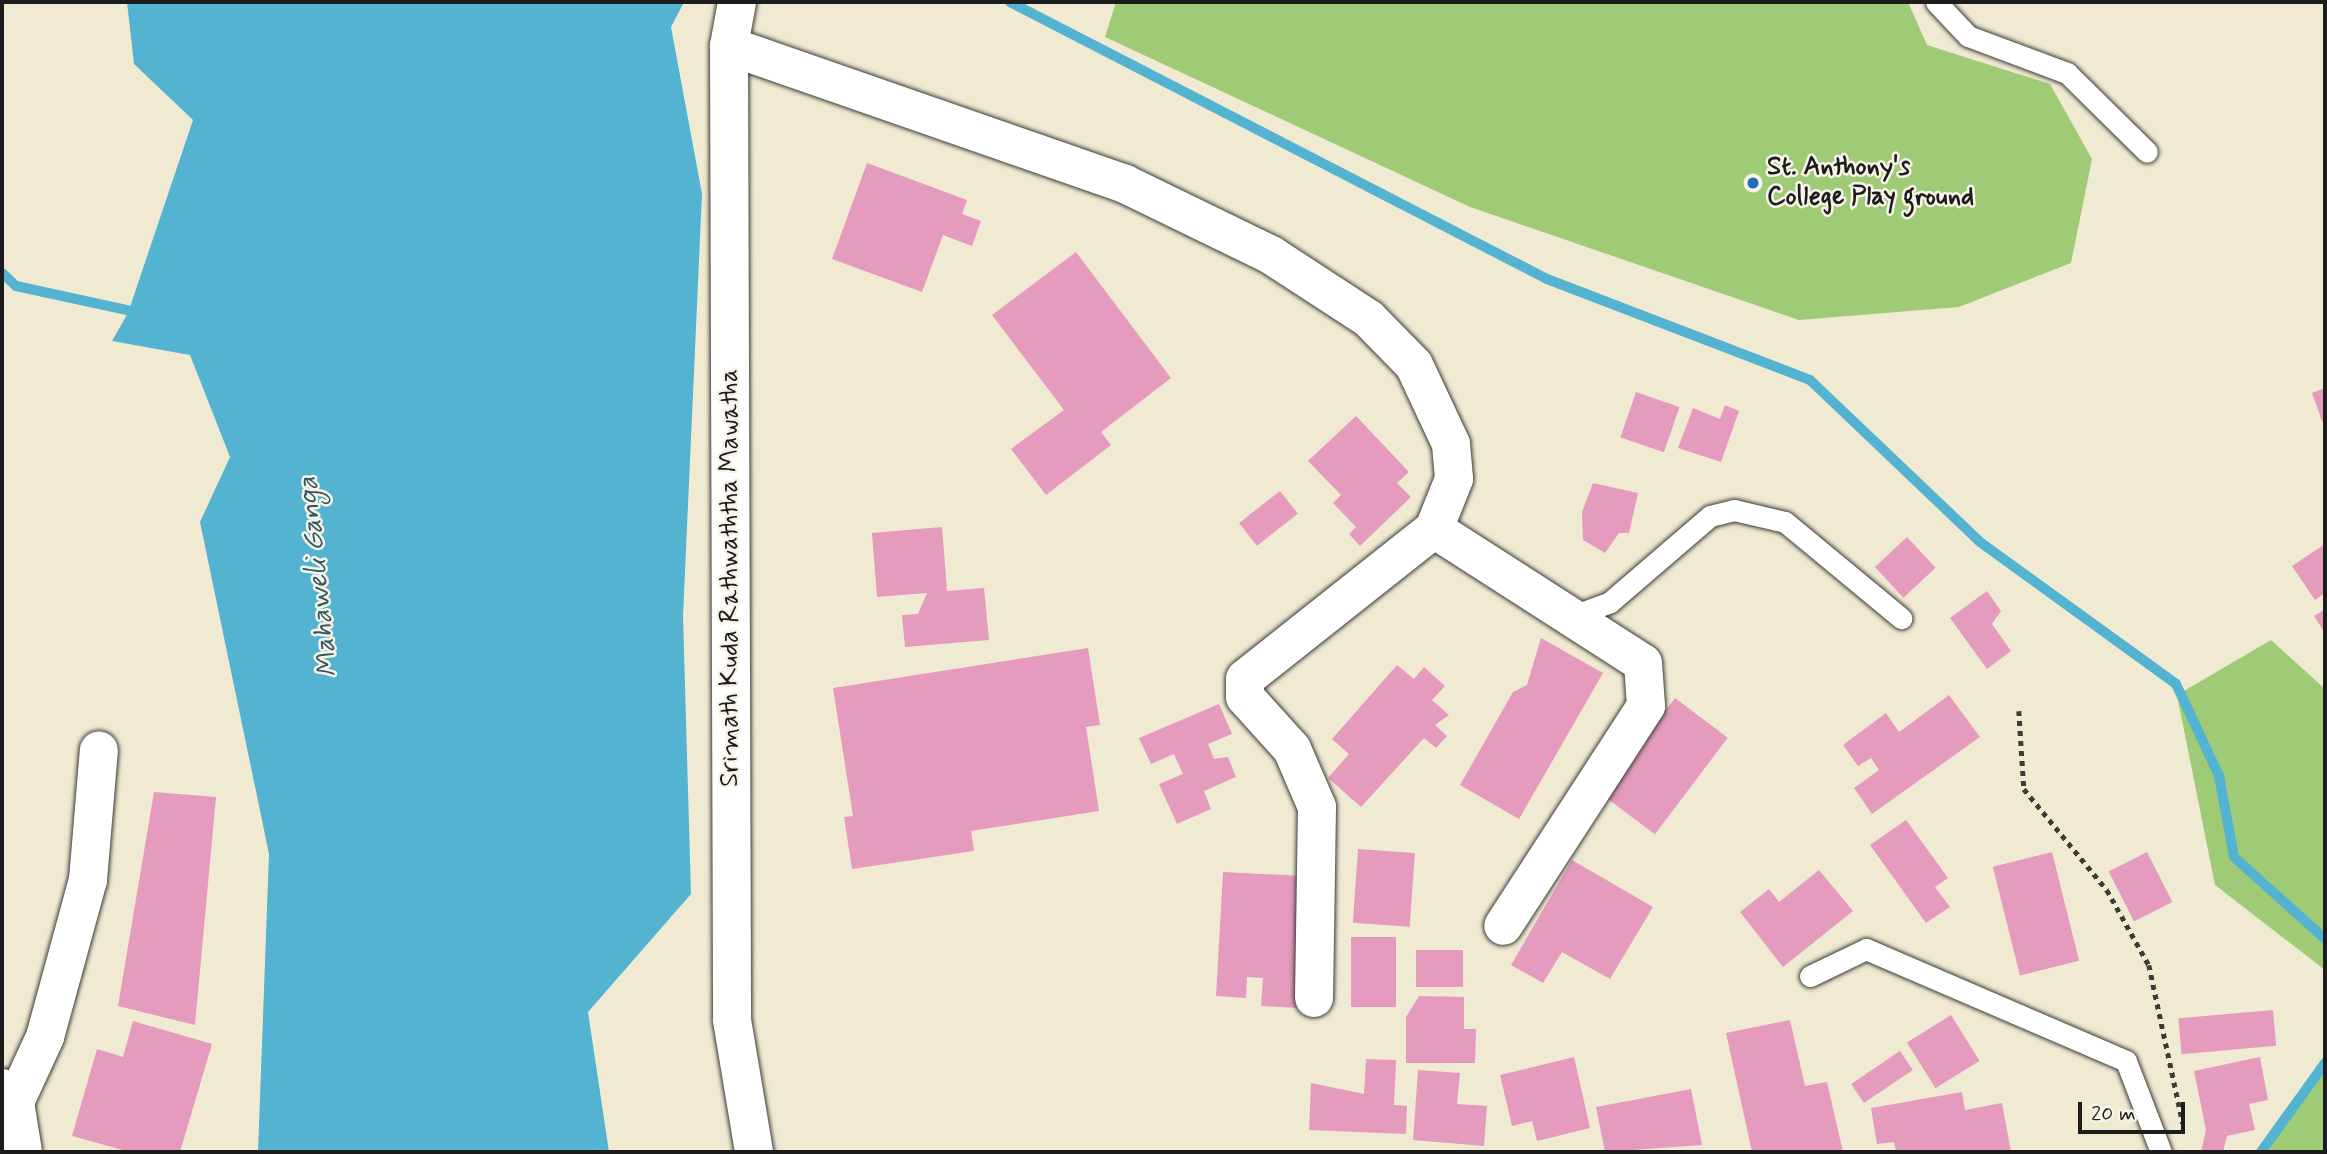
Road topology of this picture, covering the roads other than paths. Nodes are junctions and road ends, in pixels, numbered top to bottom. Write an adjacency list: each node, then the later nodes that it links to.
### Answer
1 (737, 2): 3 (street, Srimath Kuda Rathwaththa Mawatha)
2 (1936, 2): 4 (lane)
3 (729, 46): 5 (street); 14 (street, Srimath Kuda Rathwaththa Mawatha)
4 (2147, 152)
5 (1434, 529): 6 (street); 11 (street)
6 (1575, 615): 7 (lane); 9 (street)
7 (1901, 618)
8 (99, 750): 12 (street)
9 (1503, 926)
10 (1810, 975): 15 (lane)
11 (1314, 998)
12 (8, 1095): 13 (street)
13 (23, 1152)
14 (754, 1152)
15 (2161, 1152)

